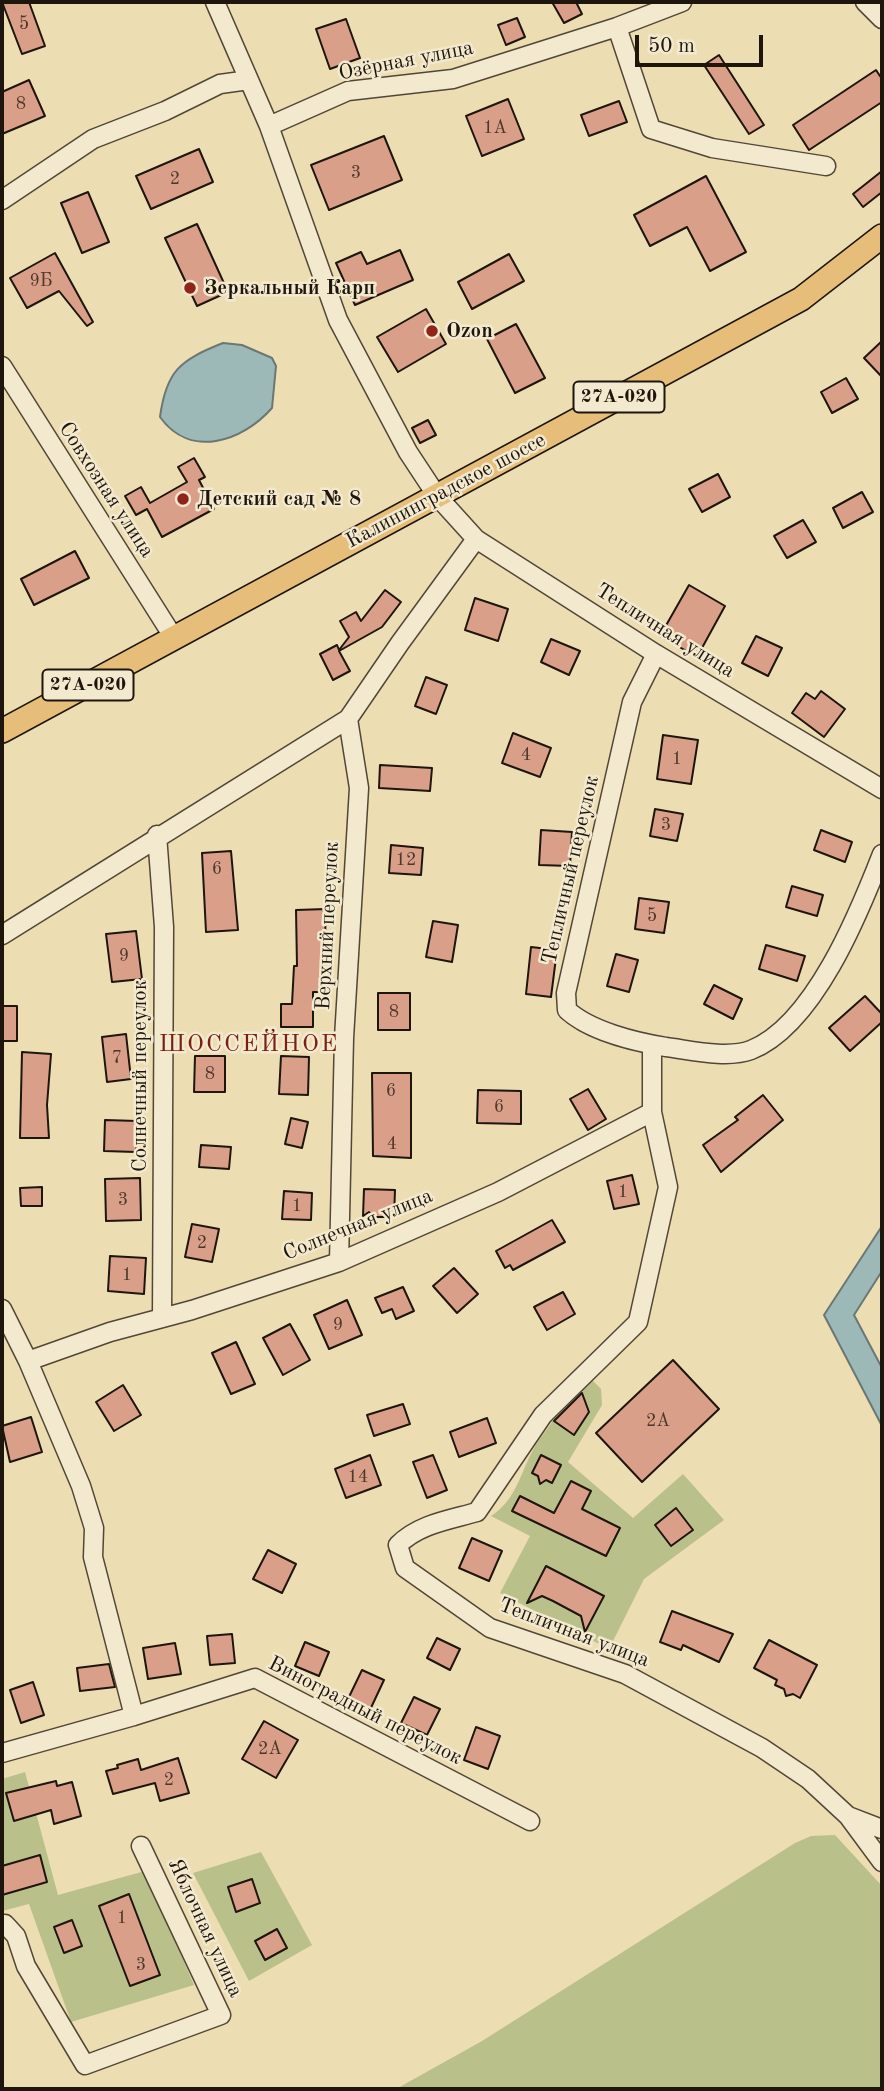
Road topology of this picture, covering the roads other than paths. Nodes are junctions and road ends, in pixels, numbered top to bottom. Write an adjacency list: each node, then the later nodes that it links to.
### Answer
1 (215, 2): 6 (street)
2 (682, 2): 5 (street, Озёрная улица)
3 (865, 2): 4 (street)
4 (882, 19)
5 (617, 27): 7 (street, Озёрная улица); 8 (street)
6 (249, 80): 7 (street); 9 (street)
7 (269, 126): 12 (street)
8 (826, 166)
9 (2, 200)
10 (882, 236): 12 (main road, Калининградское шоссе / 27А-020)
11 (2, 366): 14 (street, Совхозная улица)
12 (437, 495): 13 (street, Тепличная улица); 14 (main road, Калининградское шоссе / 27А-020)
13 (476, 539): 15 (street, Тепличная улица); 16 (street)
14 (174, 638): 17 (main road, Калининградское шоссе / 27А-020)
15 (656, 654): 18 (street, Тепличная улица); 22 (street, Тепличный переулок)
16 (348, 719): 19 (street); 24 (street, Верхний переулок)
17 (2, 731)
18 (882, 789)
19 (158, 835): 21 (street); 26 (street, Солнечный переулок)
20 (882, 854): 22 (street)
21 (2, 934)
22 (652, 1045): 23 (street, Тепличная улица)
23 (652, 1112): 24 (street, Солнечная улица); 30 (street, Тепличная улица)
24 (339, 1262): 26 (street, Солнечная улица)
25 (2, 1309): 27 (street)
26 (162, 1318): 27 (street, Солнечная улица)
27 (28, 1361): 28 (street)
28 (135, 1716): 29 (street, Виноградный переулок); 31 (street, Виноградный переулок)
29 (2, 1753)
30 (848, 1816): 32 (street); 34 (street)
31 (530, 1821)
32 (882, 1829)
33 (141, 1846): 35 (street, Яблочная улица)
34 (882, 1862)
35 (2, 1924)

